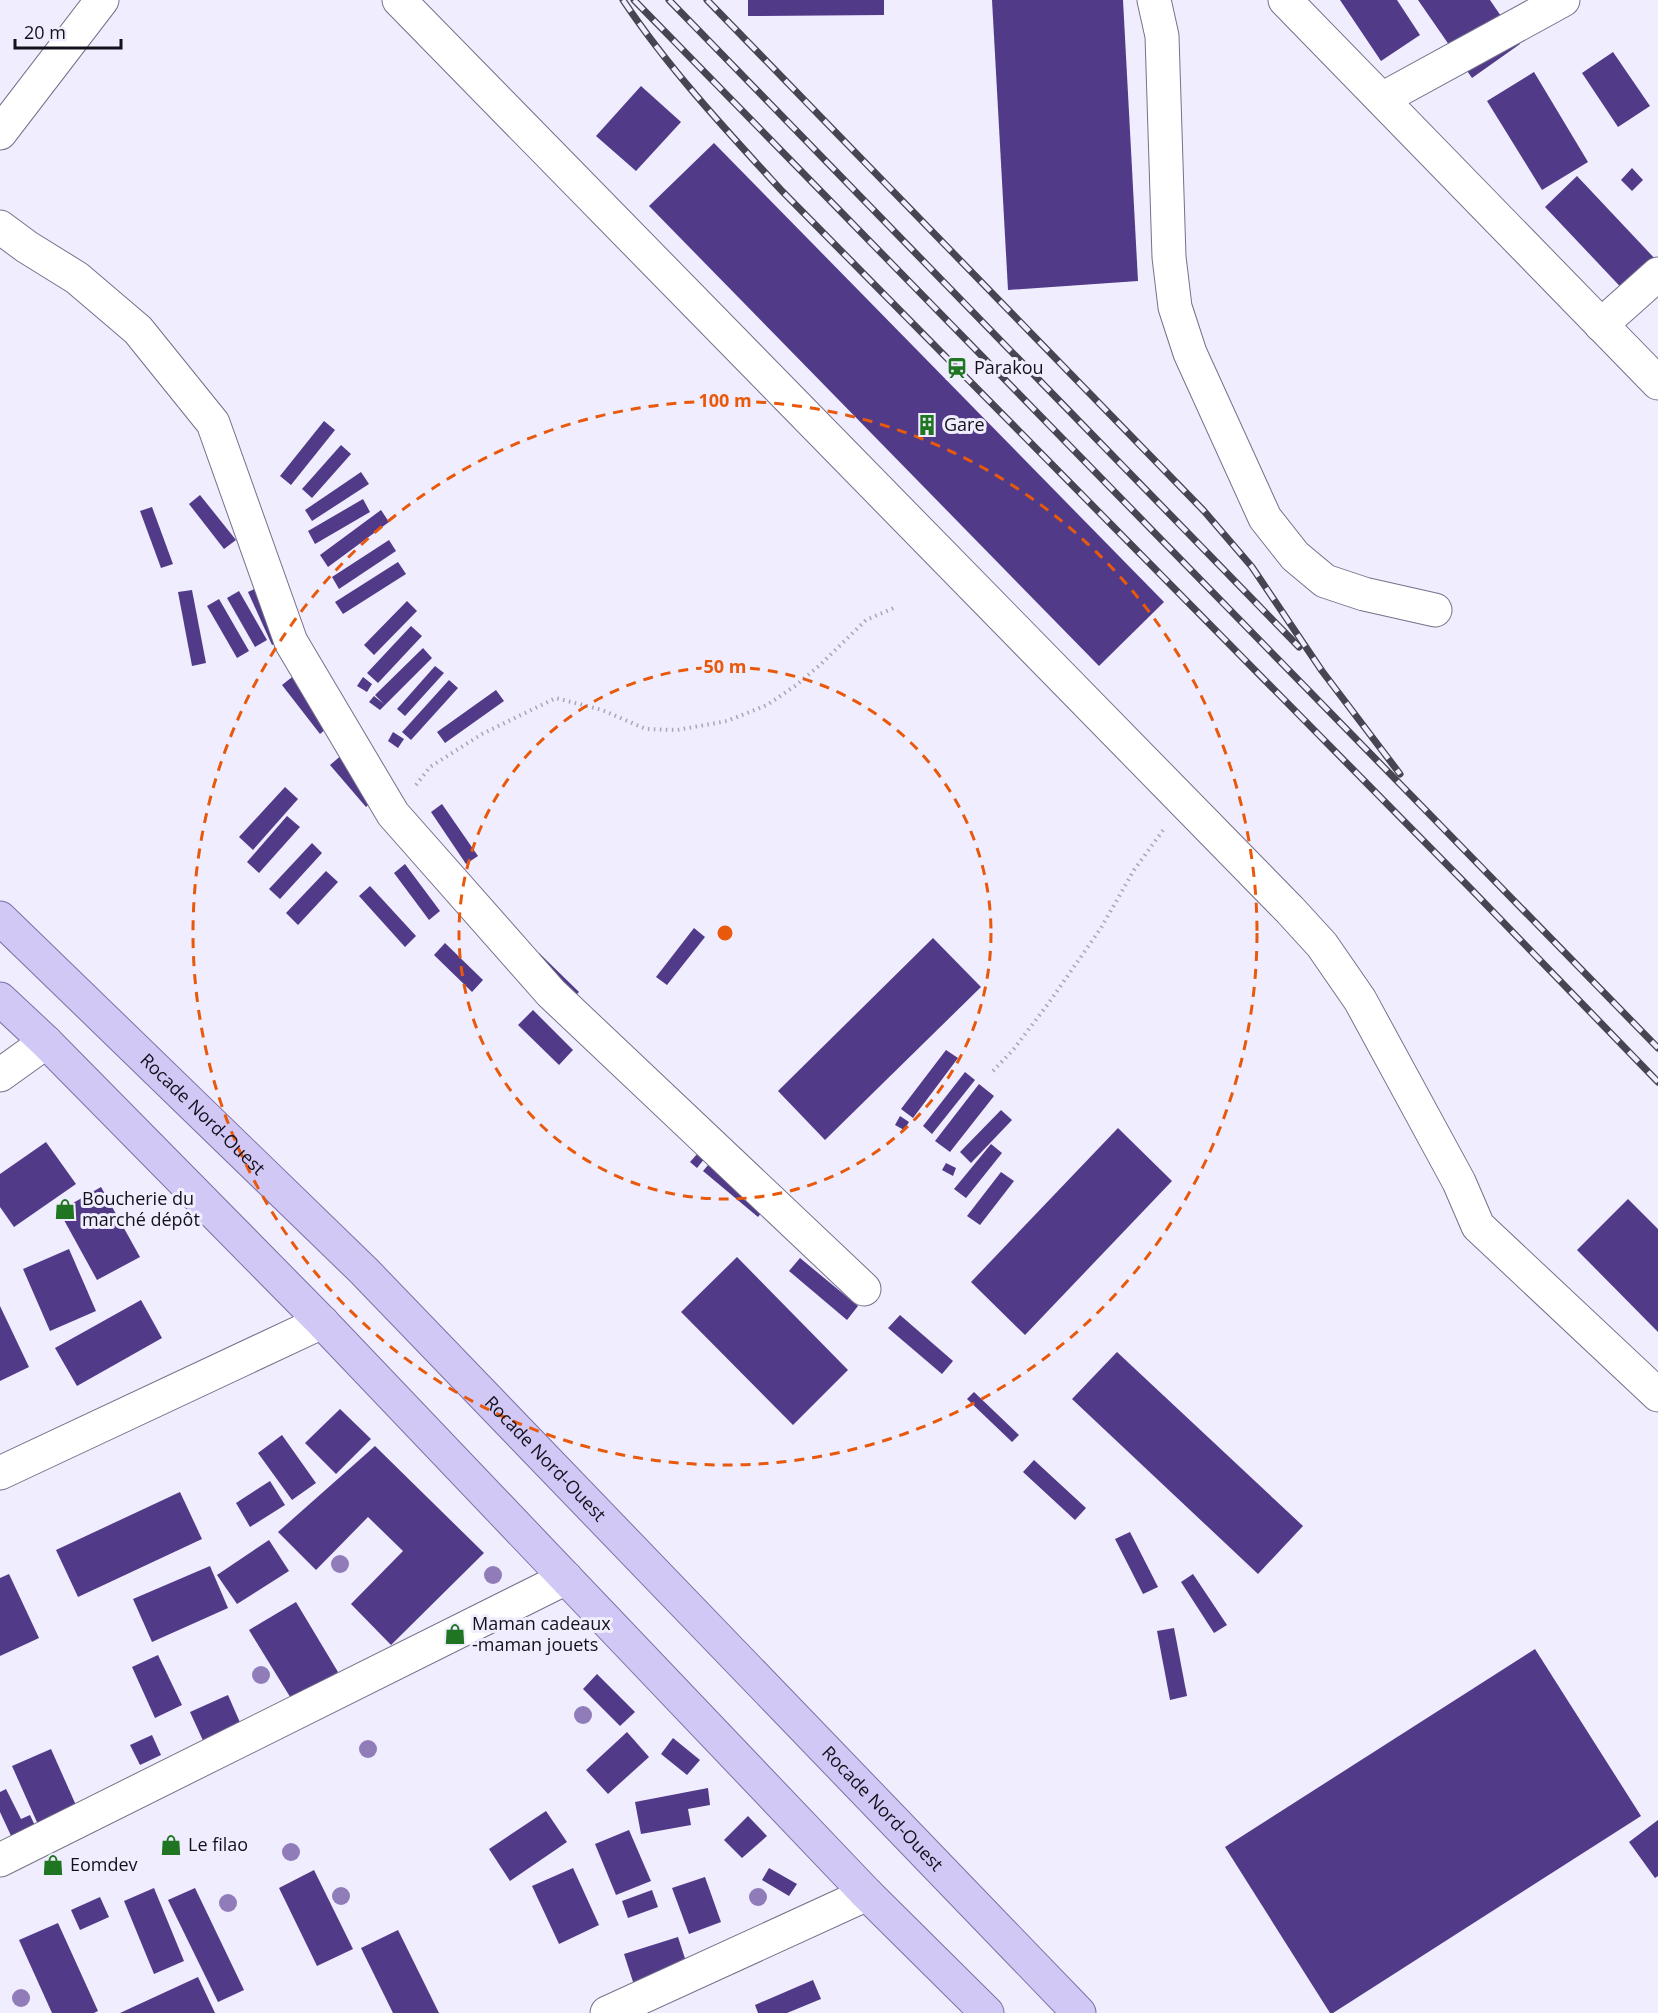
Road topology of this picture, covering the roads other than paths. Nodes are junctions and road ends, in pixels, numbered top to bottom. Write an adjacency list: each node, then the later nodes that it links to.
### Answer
1 (102, 0): 7 (street)
2 (399, 0): 19 (street)
3 (1154, 0): 12 (street)
4 (1286, 0): 6 (street)
5 (1563, 0): 6 (street)
6 (1382, 99): 10 (street)
7 (0, 133)
8 (0, 227): 17 (street)
9 (1658, 274): 10 (street)
10 (1602, 325): 11 (street)
11 (1658, 383)
12 (1435, 610)
13 (0, 918): 26 (main road, Rocade Nord-Ouest)
14 (0, 999): 15 (main road)
15 (46, 1042): 16 (street); 18 (main road)
16 (0, 1075)
17 (864, 1289)
18 (322, 1322): 20 (street); 21 (main road)
19 (1658, 1395)
20 (0, 1473)
21 (566, 1578): 22 (street); 23 (main road)
22 (0, 1860)
23 (867, 1894): 24 (street); 25 (main road)
24 (607, 2013)
25 (987, 2013)
26 (1079, 2013)

